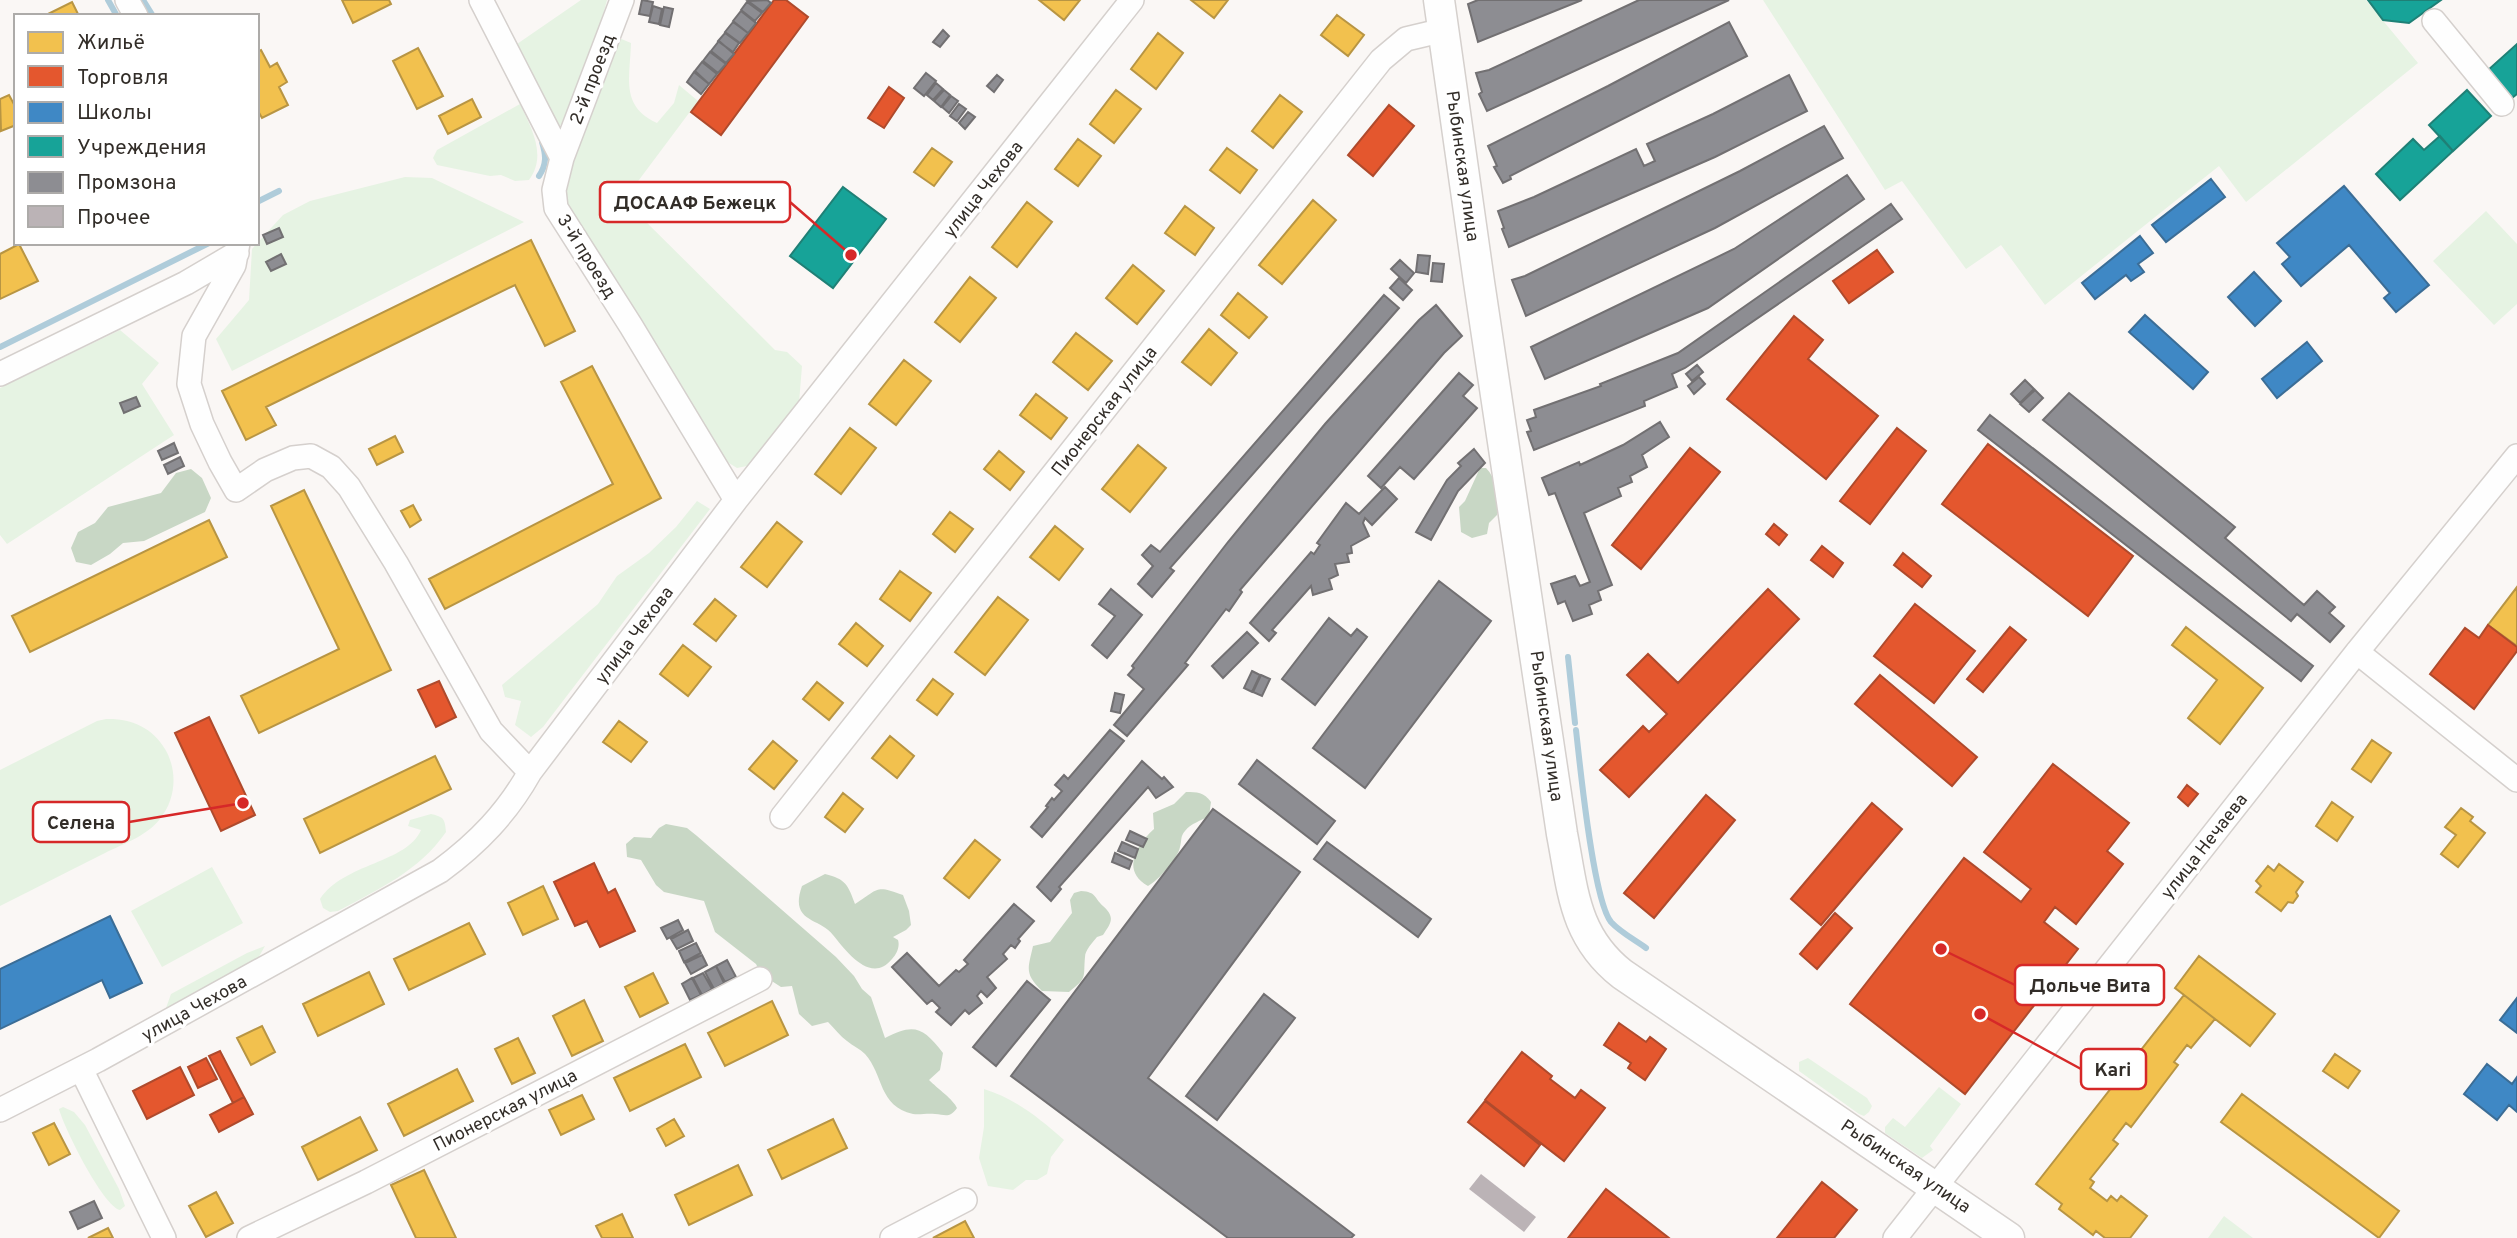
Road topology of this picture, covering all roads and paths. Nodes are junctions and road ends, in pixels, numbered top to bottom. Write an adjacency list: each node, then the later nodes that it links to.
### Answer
1 (481, 0): 8 (street)
2 (622, 0): 8 (street, 2-й проезд)
3 (1132, 0): 12 (street, улица Чехова)
4 (1439, 0): 6 (main road, Рыбинская улица)
5 (2434, 22): 7 (street)
6 (1444, 30): 16 (street, Пионерская улица); 20 (main road, Рыбинская улица)
7 (2502, 104)
8 (562, 158): 12 (street, 3-й проезд)
9 (238, 248): 10 (street); 14 (street)
10 (0, 374)
11 (2517, 456): 13 (street, улица Нечаева)
12 (736, 500): 14 (street, улица Чехова)
13 (2357, 652): 15 (street); 20 (street, улица Нечаева)
14 (530, 772): 18 (street, улица Чехова)
15 (2517, 780)
16 (782, 817)
17 (760, 979): 23 (street, Пионерская улица)
18 (81, 1069): 19 (street, улица Чехова); 22 (street)
19 (0, 1110)
20 (1935, 1186): 25 (street, улица Нечаева); 26 (main road, Рыбинская улица)
21 (965, 1200): 24 (street)
22 (164, 1238)
23 (249, 1238)
24 (892, 1238)
25 (1895, 1238)
26 (2009, 1238)

